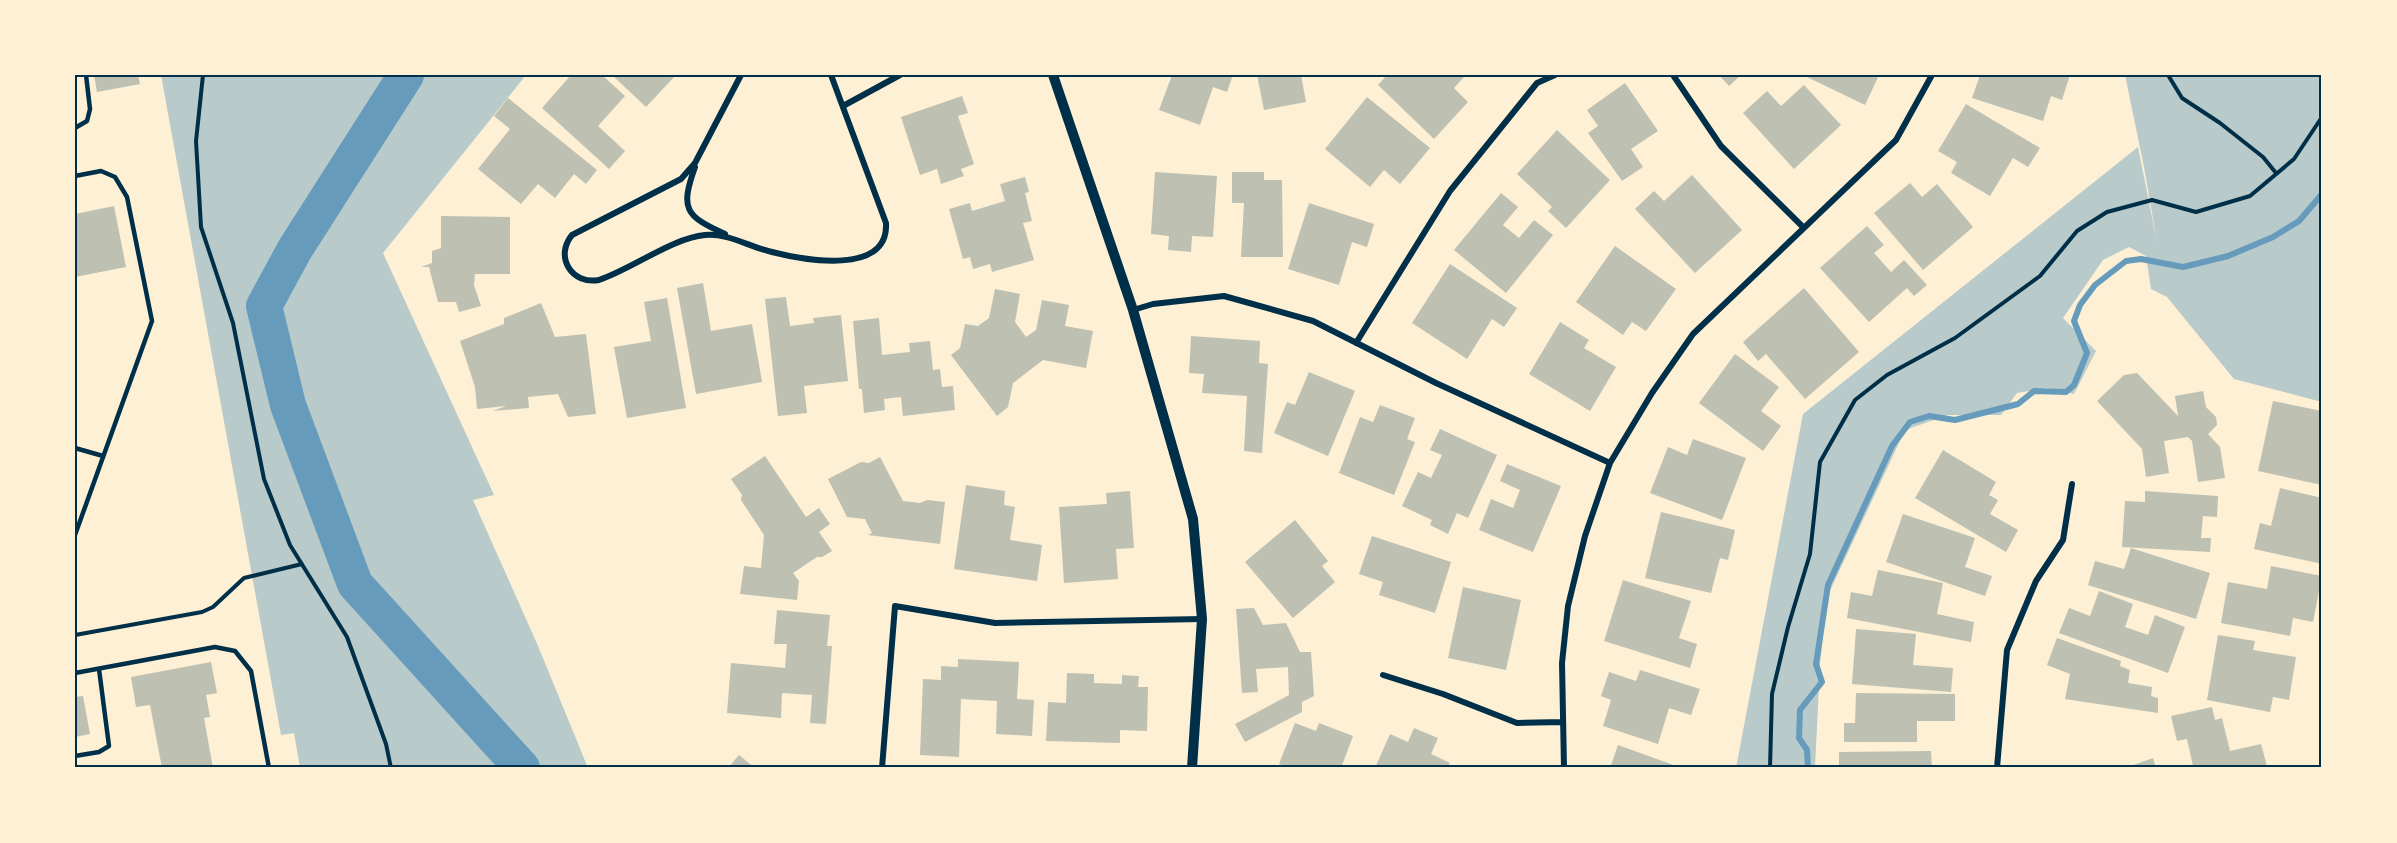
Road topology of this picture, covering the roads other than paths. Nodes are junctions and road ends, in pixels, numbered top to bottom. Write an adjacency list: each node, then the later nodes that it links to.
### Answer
1 (86, 75): 10 (lane)
2 (741, 75): 11 (street)
3 (831, 75): 9 (street)
4 (900, 75): 9 (street)
5 (1053, 75): 15 (street)
6 (1555, 75): 16 (street)
7 (1673, 75): 13 (street)
8 (1932, 75): 13 (street)
9 (843, 106): 14 (street)
10 (75, 128)
11 (701, 151): 14 (street); 14 (street)
12 (75, 176): 18 (lane)
13 (1804, 228): 19 (street)
14 (739, 241)
15 (1133, 310): 16 (street); 22 (street)
16 (1356, 343): 19 (street)
17 (75, 448): 18 (lane)
18 (103, 456): 21 (lane)
19 (1610, 463): 26 (street)
20 (2072, 484): 32 (street)
21 (75, 535)
22 (1202, 619): 29 (street); 30 (street)
23 (99, 669): 24 (lane); 27 (lane); 28 (lane)
24 (75, 673)
25 (1383, 675): 26 (street)
26 (1562, 722): 31 (street)
27 (75, 756)
28 (269, 768)
29 (882, 768)
30 (1191, 768)
31 (1564, 768)
32 (1997, 768)

